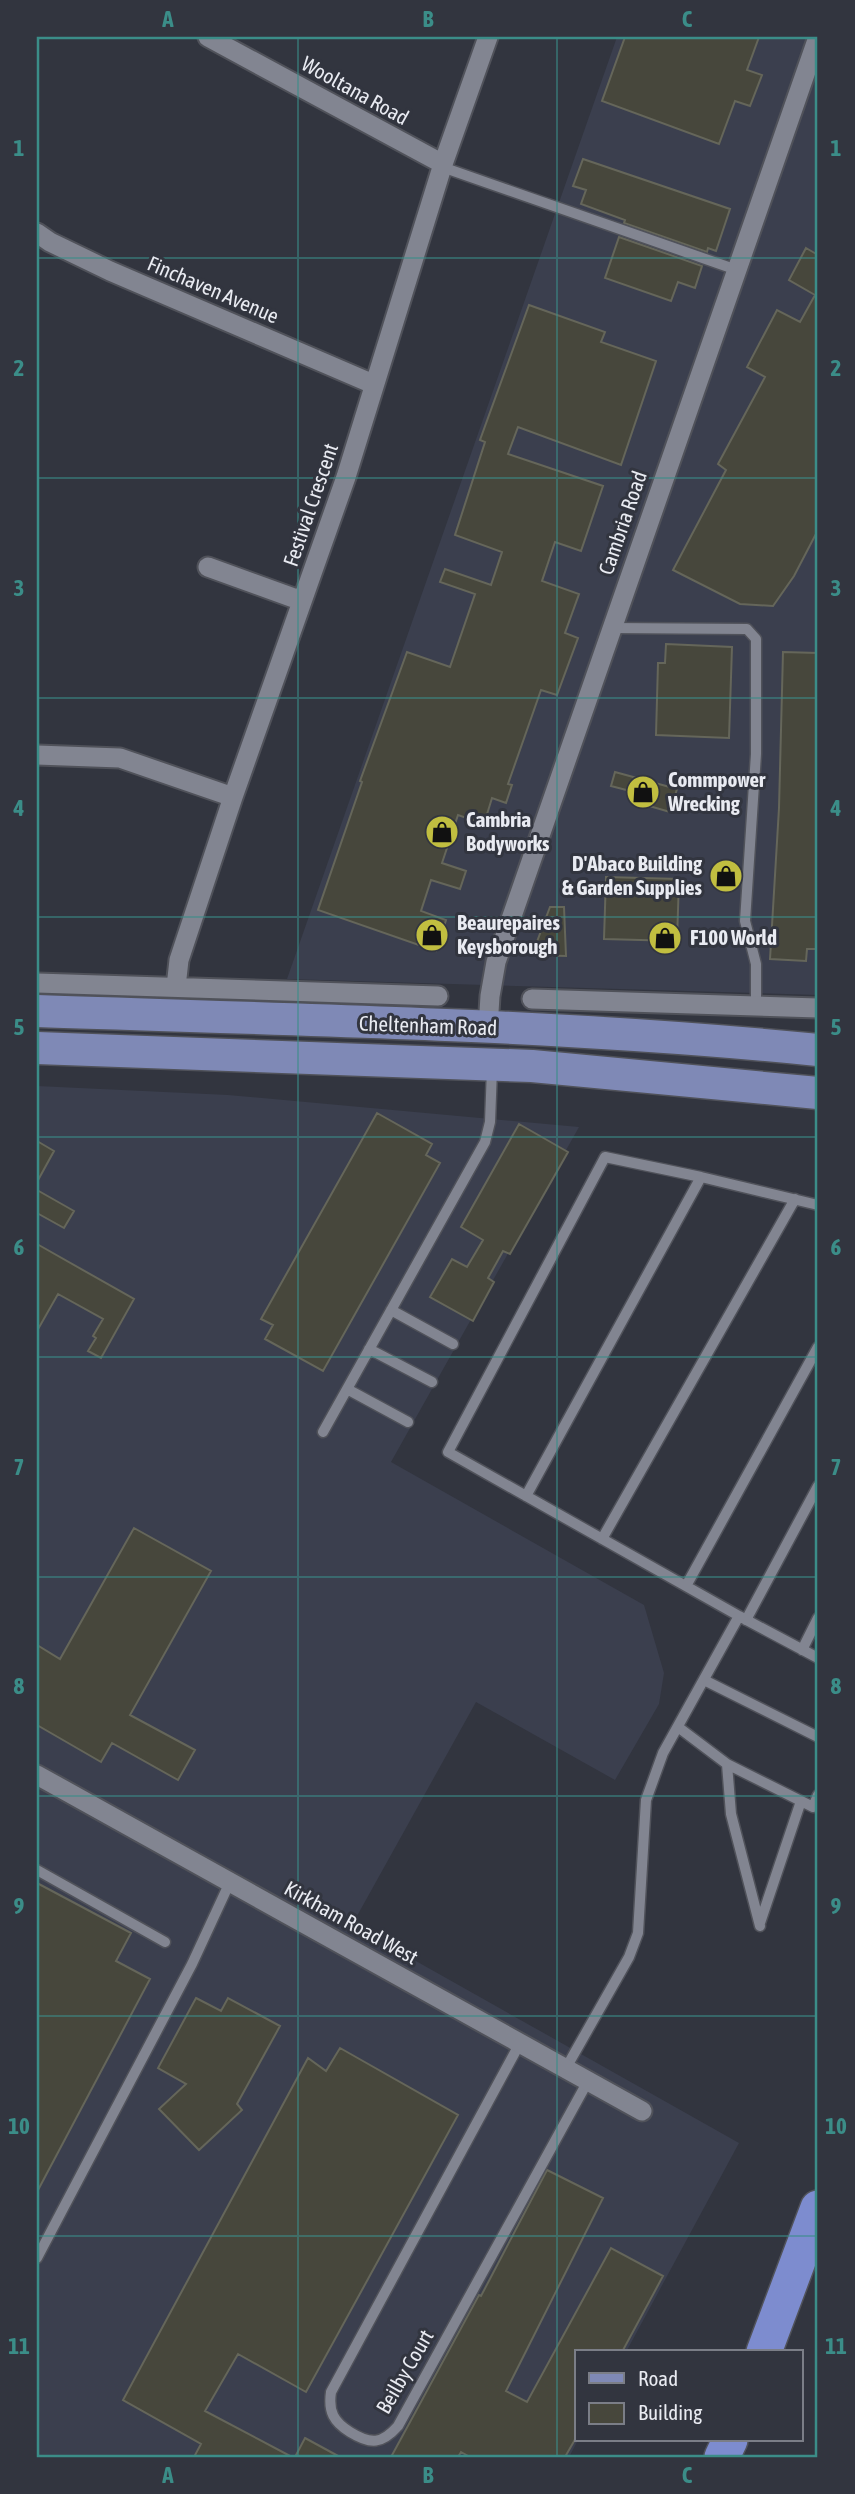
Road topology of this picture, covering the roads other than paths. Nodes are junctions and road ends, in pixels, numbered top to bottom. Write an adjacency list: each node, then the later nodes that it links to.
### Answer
1 (208, 37): 4 (street, Wooltana Road)
2 (488, 37): 4 (street, Festival Crescent)
3 (818, 37): 6 (street, Cambria Road)
4 (442, 166): 6 (lane); 7 (street, Festival Crescent)
5 (37, 233): 7 (street, Finchaven Avenue)
6 (737, 270): 10 (street, Cambria Road)
7 (373, 384): 9 (street, Festival Crescent)
8 (208, 567): 9 (street)
9 (302, 601): 12 (street, Festival Crescent)
10 (611, 628): 19 (lane); 23 (street, Cambria Road)
11 (37, 755): 12 (street)
12 (233, 797): 14 (street, Festival Crescent)
13 (37, 982): 14 (street, Cheltenham Road)
14 (176, 987): 15 (street, Cheltenham Road)
15 (348, 993): 16 (street, Cheltenham Road); 22 (street)
16 (438, 996)
17 (532, 999): 18 (street)
18 (604, 1001): 19 (street); 24 (street)
19 (756, 1005): 20 (street)
20 (818, 1008)
21 (37, 1011): 22 (main road, Cheltenham Road)
22 (370, 1023): 23 (main road, Cheltenham Road)
23 (488, 1028): 24 (main road, Cheltenham Road); 29 (main road)
24 (569, 1031): 27 (main road, Cheltenham Road)
25 (37, 1048): 26 (main road, Cheltenham Road)
26 (75, 1049): 28 (street, Cheltenham Road); 29 (main road, Cheltenham Road)
27 (818, 1051)
28 (37, 1061)
29 (492, 1065): 30 (main road, Cheltenham Road); 34 (lane)
30 (818, 1093)
31 (701, 1177): 32 (lane); 43 (lane); 43 (lane)
32 (795, 1199): 33 (lane); 44 (lane)
33 (818, 1205)
34 (391, 1310): 35 (lane); 37 (lane)
35 (453, 1344)
36 (818, 1347): 45 (lane)
37 (369, 1349): 38 (lane); 39 (lane)
38 (432, 1382)
39 (347, 1389): 40 (lane); 41 (lane)
40 (408, 1422)
41 (323, 1432)
42 (818, 1486): 46 (lane)
43 (526, 1496): 44 (lane)
44 (602, 1539): 45 (lane)
45 (686, 1586): 46 (lane)
46 (743, 1618): 48 (lane); 50 (lane)
47 (818, 1618): 48 (lane)
48 (802, 1650): 49 (lane)
49 (818, 1658)
50 (704, 1680): 51 (lane); 52 (lane)
51 (678, 1727): 53 (lane); 61 (lane)
52 (818, 1737)
53 (727, 1764): 56 (lane); 56 (lane)
54 (38, 1777): 58 (street, Kirkham Road West)
55 (818, 1795): 56 (lane)
56 (801, 1801)
57 (37, 1870): 59 (lane)
58 (230, 1882): 60 (street, Kirkham Road West); 66 (lane)
59 (165, 1942)
60 (520, 2043): 61 (street, Kirkham Road West); 62 (lane, Beilby Court)
61 (566, 2068): 62 (street, Kirkham Road West)
62 (588, 2081): 63 (street, Kirkham Road West)
63 (642, 2111)
64 (818, 2208): 67 (highway)
65 (818, 2252): 68 (highway)
66 (37, 2258)
67 (765, 2350)
68 (785, 2350)

